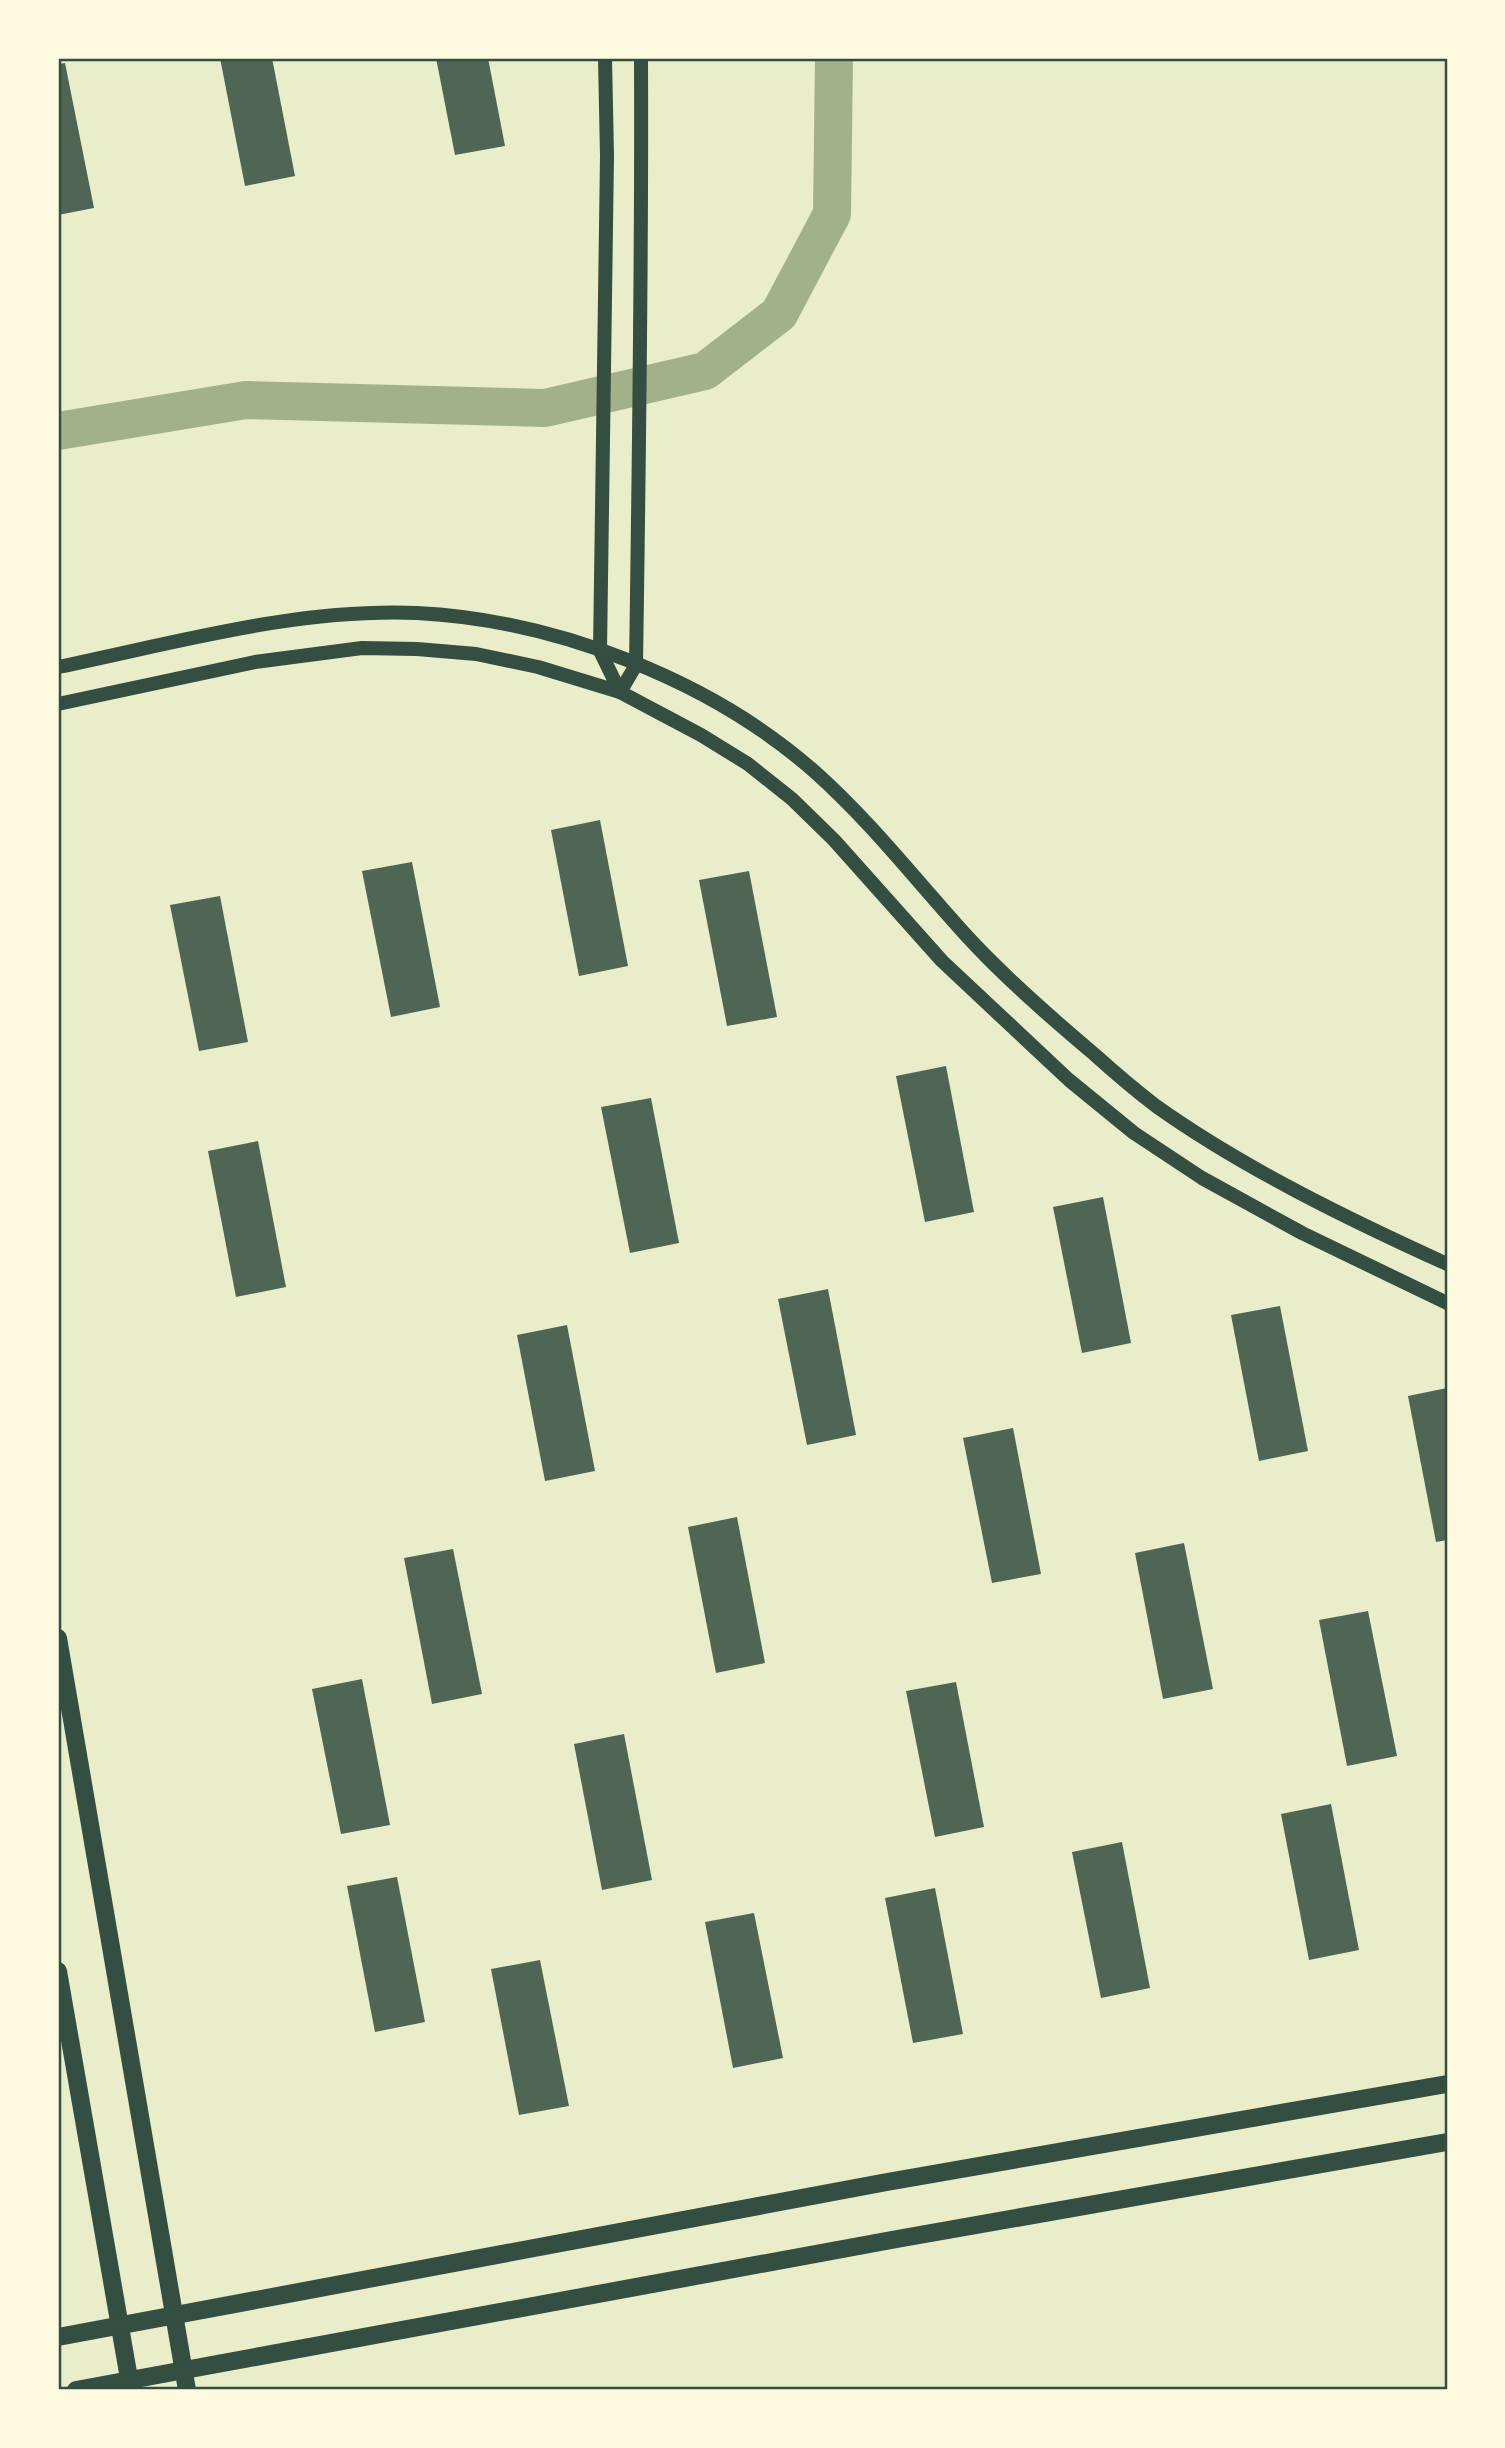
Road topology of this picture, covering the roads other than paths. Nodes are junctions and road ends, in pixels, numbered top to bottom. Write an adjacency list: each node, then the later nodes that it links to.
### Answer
1 (605, 58): 3 (main road)
2 (641, 58): 4 (main road)
3 (600, 651): 4 (main road); 5 (main road); 6 (main road)
4 (636, 665): 6 (main road); 8 (main road)
5 (58, 667)
6 (620, 692): 7 (main road); 9 (main road)
7 (58, 704)
8 (1447, 1264)
9 (1447, 1303)
10 (58, 1639): 14 (main road)
11 (58, 1971): 15 (main road)
12 (1447, 2084): 14 (main road)
13 (1447, 2142): 17 (main road)
14 (174, 2314): 15 (main road); 17 (main road)
15 (119, 2325): 16 (main road); 18 (main road)
16 (58, 2337)
17 (184, 2369): 18 (main road); 20 (main road)
18 (130, 2385): 19 (main road)
19 (76, 2390)
20 (187, 2390)

